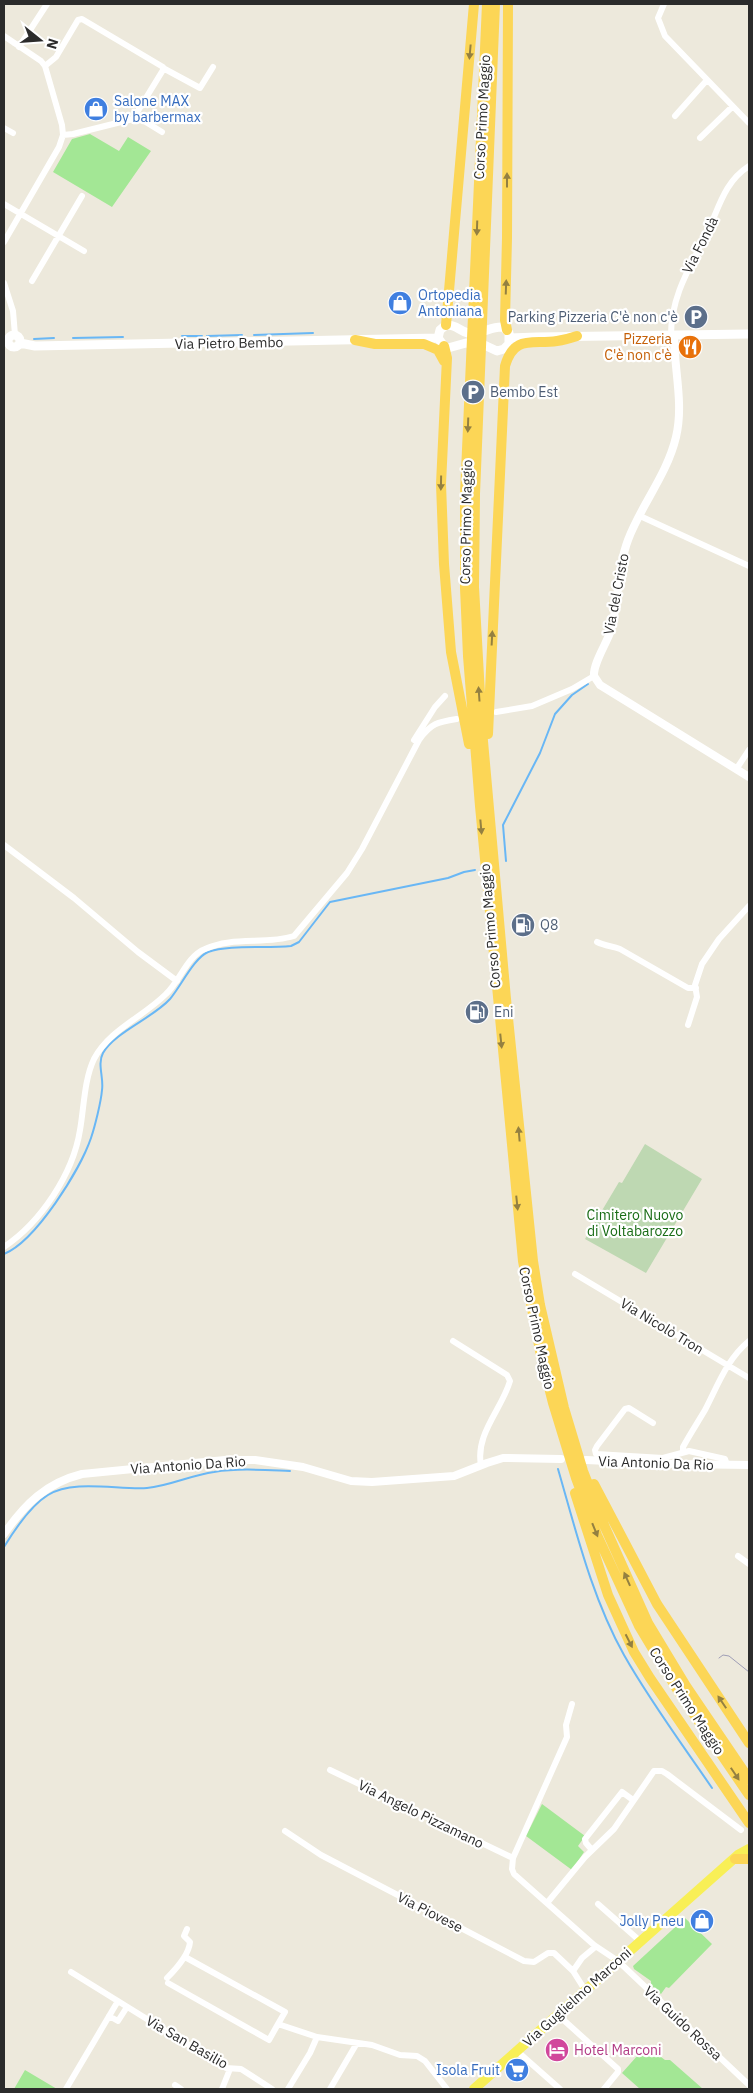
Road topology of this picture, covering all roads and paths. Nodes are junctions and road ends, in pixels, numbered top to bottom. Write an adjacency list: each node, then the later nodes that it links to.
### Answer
1 (47, 4): 8 (street)
2 (474, 4): 32 (highway, one-way to 32)
3 (487, 4): 23 (highway, Corso Primo Maggio)
4 (495, 4): 23 (highway, Corso Primo Maggio)
5 (508, 4): 33 (highway, one-way to 5)
6 (664, 4): 12 (street)
7 (4, 36): 8 (street)
8 (19, 47): 9 (street)
9 (45, 66): 11 (street); 20 (street)
10 (213, 67): 11 (street)
11 (163, 68): 14 (street)
12 (707, 80): 13 (street); 15 (street)
13 (732, 107): 16 (street); 21 (street)
14 (136, 116): 18 (street); 20 (street)
15 (674, 116)
16 (749, 123)
17 (4, 128): 19 (street)
18 (162, 132)
19 (13, 133)
20 (63, 135): 26 (street)
21 (700, 138)
22 (749, 166): 36 (street, Via Fondà)
23 (484, 179): 45 (highway, Corso Primo Maggio)
24 (82, 196): 27 (street)
25 (4, 204): 26 (street)
26 (20, 213): 27 (street); 28 (street)
27 (58, 236): 29 (street); 30 (street)
28 (4, 242)
29 (84, 252)
30 (32, 281)
31 (4, 283): 35 (street)
32 (446, 325): 33 (main road); 39 (main road)
33 (508, 334): 37 (main road); 42 (main road)
34 (749, 334): 36 (main road)
35 (15, 335): 40 (main road); 41 (main road, Via Pietro Bembo)
36 (672, 335): 37 (main road); 46 (street, Via del Cristo)
37 (577, 336): 44 (highway)
38 (355, 340): 39 (main road, Via Pietro Bembo); 40 (main road, Via Pietro Bembo); 43 (highway)
39 (441, 342): 42 (main road, Via Pietro Bembo); 43 (highway)
40 (20, 343): 41 (main road, Via Pietro Bembo)
41 (6, 345)
42 (504, 349): 44 (highway)
43 (445, 365): 57 (highway, one-way to 57)
44 (505, 366): 55 (highway, one-way to 44)
45 (470, 494): 55 (highway, Corso Primo Maggio, one-way to 45); 57 (highway, Corso Primo Maggio)
46 (640, 516): 47 (street); 48 (street, Via del Cristo)
47 (749, 566)
48 (594, 676): 50 (street); 53 (street)
49 (445, 696): 56 (street)
50 (496, 712)
51 (457, 719): 56 (street)
52 (749, 750): 53 (street)
53 (737, 768): 54 (street)
54 (749, 777)
55 (486, 780): 70 (highway, Corso Primo Maggio, one-way to 55)
56 (394, 787): 61 (street)
57 (480, 806): 70 (highway, Corso Primo Maggio, one-way to 70)
58 (4, 845): 61 (street)
59 (749, 906): 62 (street)
60 (597, 942): 62 (street)
61 (177, 981): 64 (street)
62 (696, 988): 63 (street)
63 (688, 1025)
64 (4, 1247)
65 (575, 1274): 68 (street, Via Nicolò Tron)
66 (453, 1341): 75 (street)
67 (749, 1341): 68 (street)
68 (727, 1365): 69 (street, Via Nicolò Tron); 72 (street)
69 (749, 1378)
70 (560, 1410): 81 (highway, Corso Primo Maggio); 83 (highway, one-way to 70); 88 (highway, one-way to 88)
71 (653, 1423): 72 (street, Via Antonio Da Rio)
72 (683, 1452): 76 (street, Via Antonio Da Rio)
73 (561, 1459): 75 (street, Via Antonio Da Rio)
74 (586, 1460): 76 (street, Via Antonio Da Rio)
75 (481, 1465): 78 (street, Via Antonio Da Rio)
76 (727, 1465): 77 (street, Via Antonio Da Rio)
77 (749, 1465)
78 (4, 1534)
79 (738, 1556): 80 (street)
80 (749, 1564)
81 (643, 1625): 85 (highway, Corso Primo Maggio); 86 (highway, Corso Primo Maggio, one-way to 86)
82 (572, 1704): 92 (street)
83 (749, 1742)
84 (330, 1770): 92 (street, Via Angelo Pizzamano)
85 (749, 1779)
86 (749, 1795)
87 (633, 1800): 88 (street); 91 (street); 91 (street)
88 (745, 1826)
89 (285, 1831): 102 (street, Via Piovese)
90 (749, 1849): 93 (main road, Via Guglielmo Marconi)
91 (592, 1850): 95 (street)
92 (512, 1858): 95 (street)
93 (735, 1859): 94 (highway); 98 (main road, Via Guglielmo Marconi)
94 (749, 1859)
95 (547, 1903): 99 (street)
96 (598, 1904): 98 (street)
97 (187, 1929): 100 (street)
98 (640, 1941): 101 (main road, Via Guglielmo Marconi)
99 (594, 1945): 101 (street); 102 (street)
100 (185, 1957): 109 (street); 109 (street)
101 (618, 1961): 104 (main road, Via Guglielmo Marconi); 115 (street, Via Guido Rossa)
102 (574, 1971): 104 (street, Via Piovese)
103 (71, 1972): 105 (street, Via San Basilio)
104 (585, 1990): 107 (main road, Via Guglielmo Marconi)
105 (118, 2001): 106 (street, Via San Basilio); 108 (street)
106 (127, 2007): 108 (street); 113 (street, Via San Basilio)
107 (558, 2014): 112 (main road, Via Guglielmo Marconi); 125 (street)
108 (109, 2016): 116 (street)
109 (278, 2024): 110 (street)
110 (317, 2037): 111 (street); 120 (street)
111 (357, 2043): 121 (street); 122 (street)
112 (517, 2051): 123 (main road, Via Guglielmo Marconi); 124 (street)
113 (230, 2069): 118 (street); 119 (street, Via San Basilio)
114 (175, 2085): 117 (street)
115 (749, 2085)
116 (66, 2089)
117 (181, 2089)
118 (222, 2089)
119 (272, 2089)
120 (288, 2089)
121 (330, 2089)
122 (447, 2089)
123 (474, 2089)
124 (560, 2089)
125 (604, 2089)

